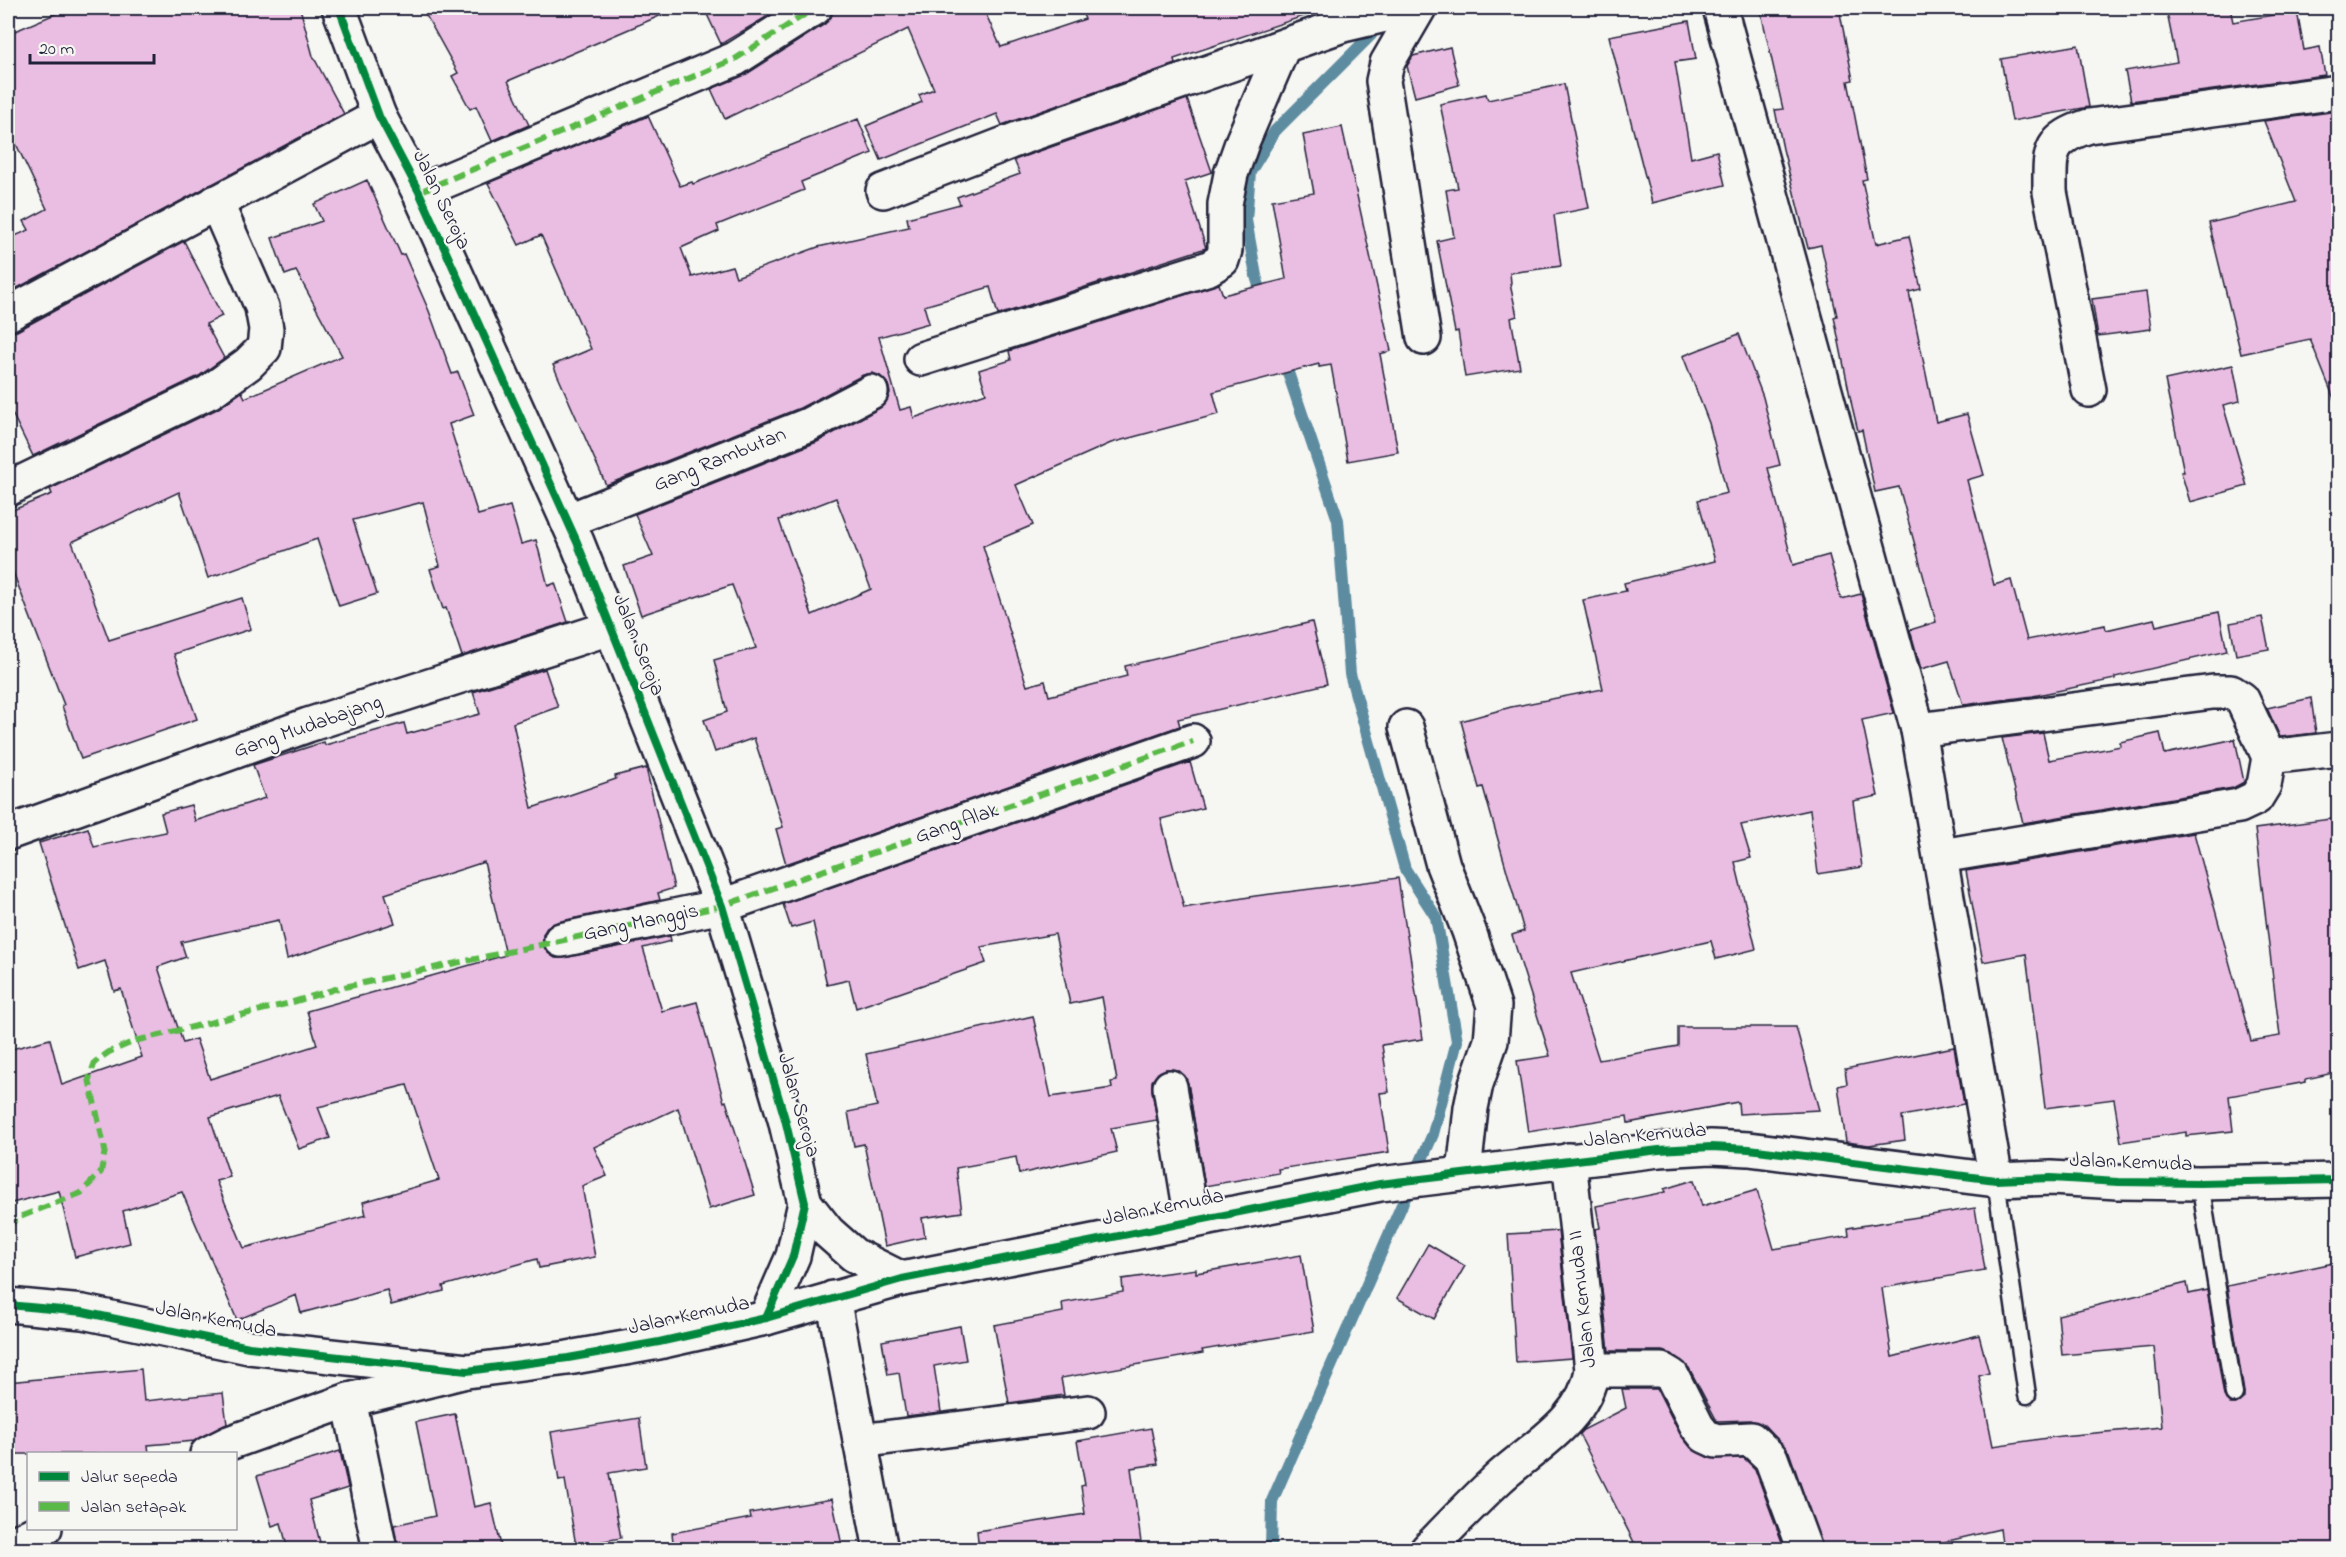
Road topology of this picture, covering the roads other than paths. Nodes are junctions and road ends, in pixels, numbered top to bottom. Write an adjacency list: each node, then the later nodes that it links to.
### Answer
1 (339, 8): 7 (street, Jalan Seroja)
2 (815, 8): 9 (street)
3 (1720, 8): 20 (street)
4 (1408, 9): 5 (street); 12 (street)
5 (1283, 47): 8 (street); 13 (street)
6 (2338, 92): 14 (street)
7 (379, 116): 9 (street, Jalan Seroja); 10 (street)
8 (884, 191)
9 (419, 192): 17 (street, Jalan Seroja)
10 (216, 202): 11 (street); 16 (street)
11 (8, 314)
12 (1424, 338)
13 (921, 359)
14 (2090, 390)
15 (870, 392): 17 (street, Gang Rambutan)
16 (8, 489)
17 (567, 521): 18 (street, Jalan Seroja)
18 (610, 628): 24 (street, Gang Mudabajang); 26 (street, Jalan Seroja)
19 (1406, 727): 30 (street)
20 (1918, 729): 23 (street); 25 (street)
21 (1193, 741): 26 (street, Gang Alak)
22 (2338, 749): 23 (street)
23 (2269, 757): 25 (street)
24 (8, 832)
25 (1941, 856): 31 (street)
26 (722, 906): 27 (street, Gang Manggis); 34 (street, Jalan Seroja)
27 (561, 940)
28 (1170, 1087): 35 (street)
29 (1569, 1160): 30 (street, Jalan Kemuda); 31 (street, Jalan Kemuda); 40 (street, Jalan Kemuda II)
30 (1457, 1174): 35 (street, Jalan Kemuda)
31 (1996, 1180): 33 (street, Jalan Kemuda); 43 (lane)
32 (2338, 1180): 33 (street, Jalan Kemuda)
33 (2200, 1183): 42 (lane)
34 (805, 1203): 36 (street, Jalan Seroja); 39 (street, Jalan Seroja)
35 (1192, 1220): 36 (street, Jalan Kemuda)
36 (902, 1279): 37 (street, Jalan Kemuda)
37 (833, 1298): 39 (street, Jalan Kemuda); 46 (street)
38 (8, 1305): 41 (street, Jalan Kemuda)
39 (766, 1318): 41 (street, Jalan Kemuda)
40 (1592, 1370): 52 (street, Jalan Kemuda II); 53 (street)
41 (467, 1371): 44 (street)
42 (2234, 1394)
43 (2027, 1395)
44 (349, 1400): 47 (street); 50 (street)
45 (1088, 1412): 46 (street)
46 (860, 1441): 51 (street)
47 (211, 1452)
48 (41, 1530): 49 (street)
49 (8, 1546)
50 (380, 1550)
51 (881, 1550)
52 (1427, 1550)
53 (1805, 1550)

